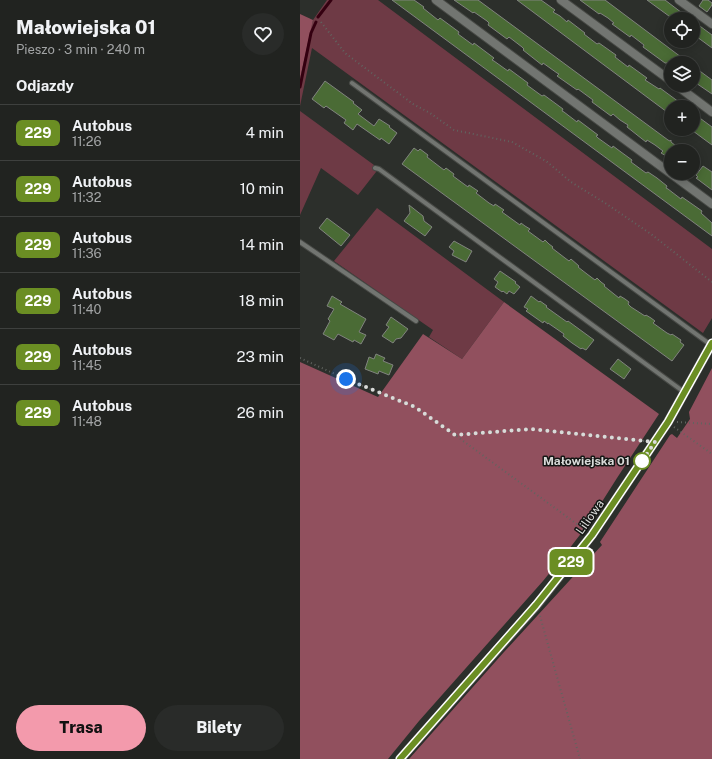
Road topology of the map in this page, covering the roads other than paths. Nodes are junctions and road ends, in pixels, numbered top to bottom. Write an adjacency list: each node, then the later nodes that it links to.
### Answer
1 (436, 0): 10 (street)
2 (561, 0): 5 (street)
3 (679, 0): 4 (street)
4 (712, 24)
5 (664, 76)
6 (352, 83): 13 (lane)
7 (685, 92): 8 (street)
8 (712, 112)
9 (375, 168): 14 (lane)
10 (712, 204)
11 (300, 242): 12 (lane)
12 (416, 321)
13 (711, 344): 14 (street, Liliowa)
14 (685, 393): 15 (street, Liliowa)
15 (400, 759)

